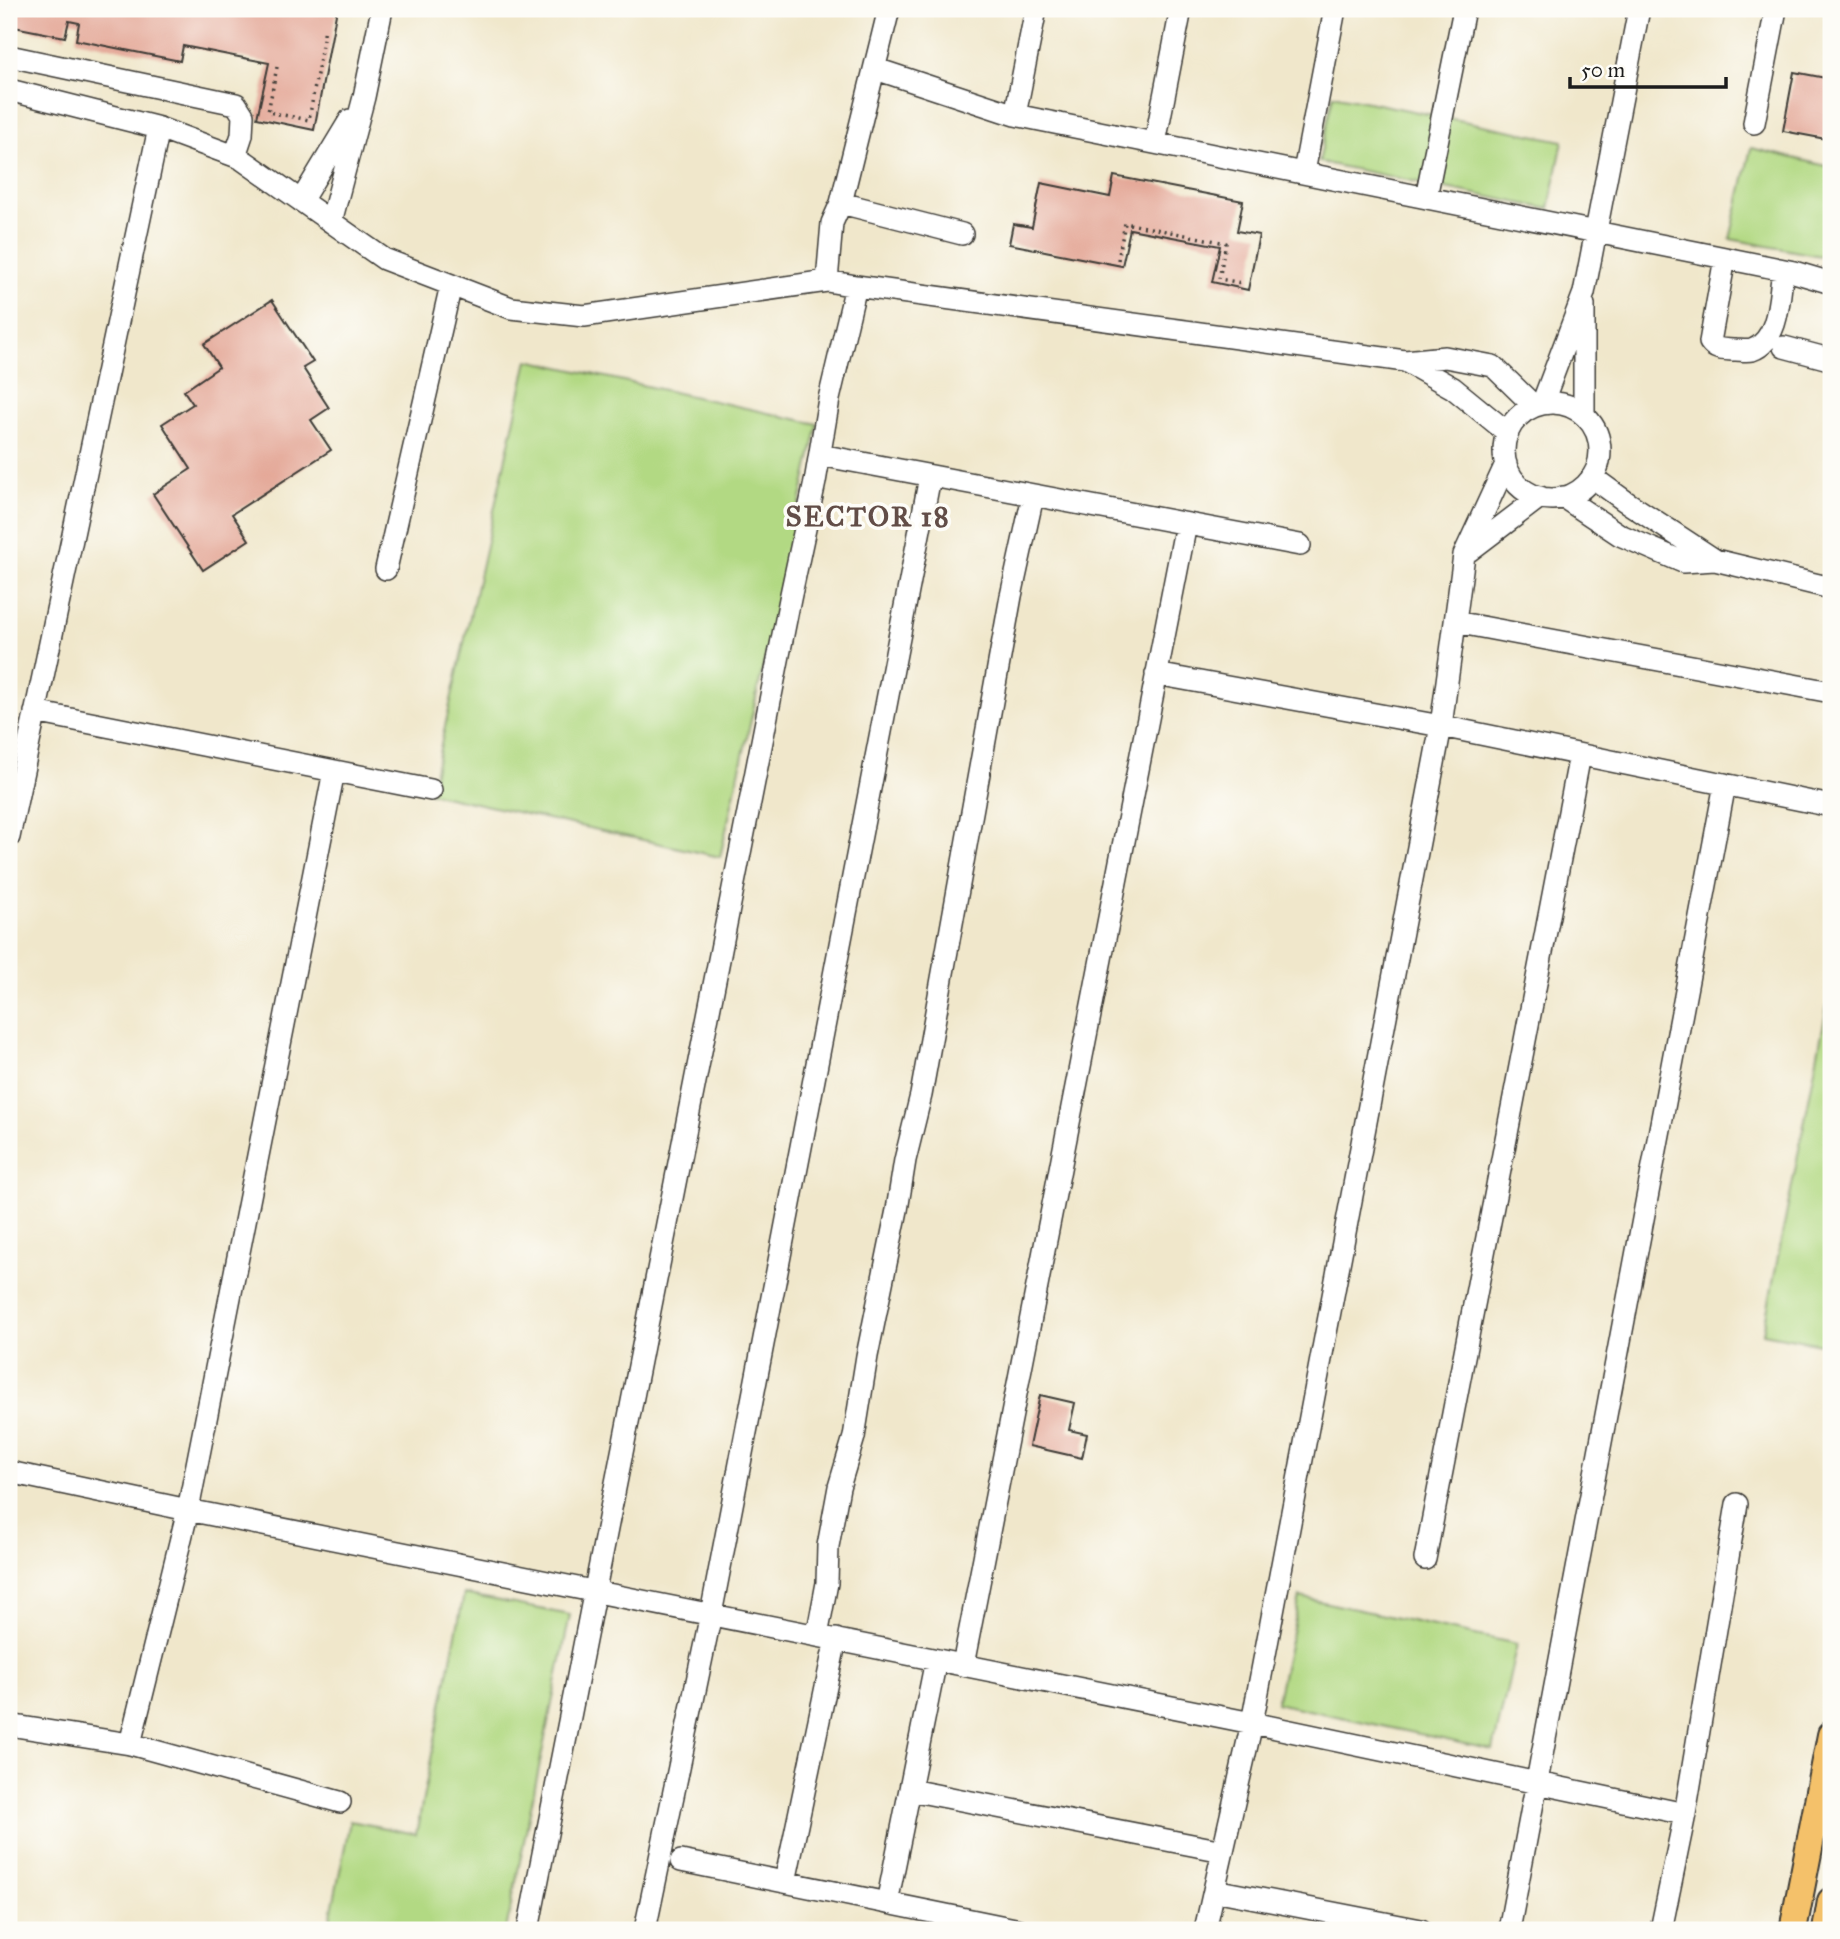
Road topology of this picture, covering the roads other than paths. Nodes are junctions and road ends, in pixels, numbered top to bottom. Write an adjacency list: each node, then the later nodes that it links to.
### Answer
1 (382, 9): 12 (street)
2 (889, 9): 10 (street)
3 (1036, 9): 13 (street)
4 (1181, 9): 16 (street)
5 (1335, 9): 18 (street)
6 (1464, 9): 19 (street)
7 (1639, 9): 23 (street)
8 (1776, 9): 14 (street)
9 (9, 56): 17 (street)
10 (876, 69): 13 (street); 21 (street)
11 (9, 90): 15 (street)
12 (364, 97): 20 (street); 22 (street)
13 (1015, 115): 16 (street)
14 (1755, 123)
15 (159, 128): 17 (street); 54 (street)
16 (1155, 143): 18 (street)
17 (235, 156): 20 (street)
18 (1304, 172): 19 (street)
19 (1426, 197): 23 (street)
20 (301, 201): 22 (street)
21 (841, 203): 24 (street); 27 (street)
22 (331, 222): 29 (street)
23 (1596, 231): 25 (street); 31 (street)
24 (962, 234)
25 (1725, 258): 26 (street); 26 (street)
26 (1783, 270): 28 (street)
27 (827, 281): 29 (street); 30 (street)
28 (1831, 283)
29 (452, 285): 49 (street)
30 (856, 286): 34 (street); 38 (street)
31 (1584, 293): 35 (street); 36 (street)
32 (1784, 347): 33 (street)
33 (1831, 358)
34 (1405, 360): 35 (street); 37 (street)
35 (1538, 405): 36 (street); 37 (street)
36 (1584, 415): 41 (street)
37 (1508, 433): 39 (street)
38 (820, 455): 40 (street); 67 (street)
39 (1506, 464): 43 (street); 47 (street)
40 (930, 477): 42 (street); 68 (street)
41 (1592, 477): 44 (street); 48 (street)
42 (1033, 496): 45 (street); 69 (street)
43 (1540, 497): 44 (street); 47 (street)
44 (1563, 497): 48 (street)
45 (1186, 524): 46 (street); 52 (street)
46 (1300, 545)
47 (1464, 555): 51 (street)
48 (1715, 561): 50 (street)
49 (386, 569)
50 (1831, 588)
51 (1455, 622): 53 (street); 55 (street)
52 (1156, 674): 55 (street); 71 (street)
53 (1831, 692)
54 (35, 712): 57 (street); 58 (street)
55 (1441, 726): 56 (street); 72 (street)
56 (1580, 755): 59 (street); 66 (street)
57 (16, 769): 62 (street)
58 (334, 771): 60 (street); 65 (street)
59 (1725, 785): 61 (street); 76 (street)
60 (431, 790)
61 (1831, 806)
62 (9, 837)
63 (9, 1472): 65 (street)
64 (1737, 1504): 79 (street)
65 (188, 1510): 67 (street); 75 (street)
66 (1424, 1559)
67 (594, 1591): 68 (street); 86 (street)
68 (711, 1615): 69 (street); 87 (street)
69 (827, 1638): 70 (street); 82 (street)
70 (936, 1660): 71 (street); 77 (street)
71 (963, 1665): 72 (street)
72 (1252, 1723): 76 (street); 80 (street)
73 (9, 1725): 75 (street)
74 (1831, 1735): 93 (main road)
75 (130, 1744): 78 (street)
76 (1538, 1783): 79 (street); 91 (street)
77 (909, 1790): 80 (street); 85 (street)
78 (340, 1802)
79 (1685, 1814): 92 (street)
80 (1223, 1851): 83 (street)
81 (681, 1861): 82 (street)
82 (785, 1882): 85 (street)
83 (1214, 1890): 89 (street); 90 (street)
84 (1831, 1901): 94 (main road)
85 (887, 1903): 88 (street)
86 (528, 1930)
87 (645, 1930)
88 (1020, 1930)
89 (1205, 1930)
90 (1421, 1930)
91 (1509, 1930)
92 (1661, 1930)
93 (1793, 1930)
94 (1826, 1930)

